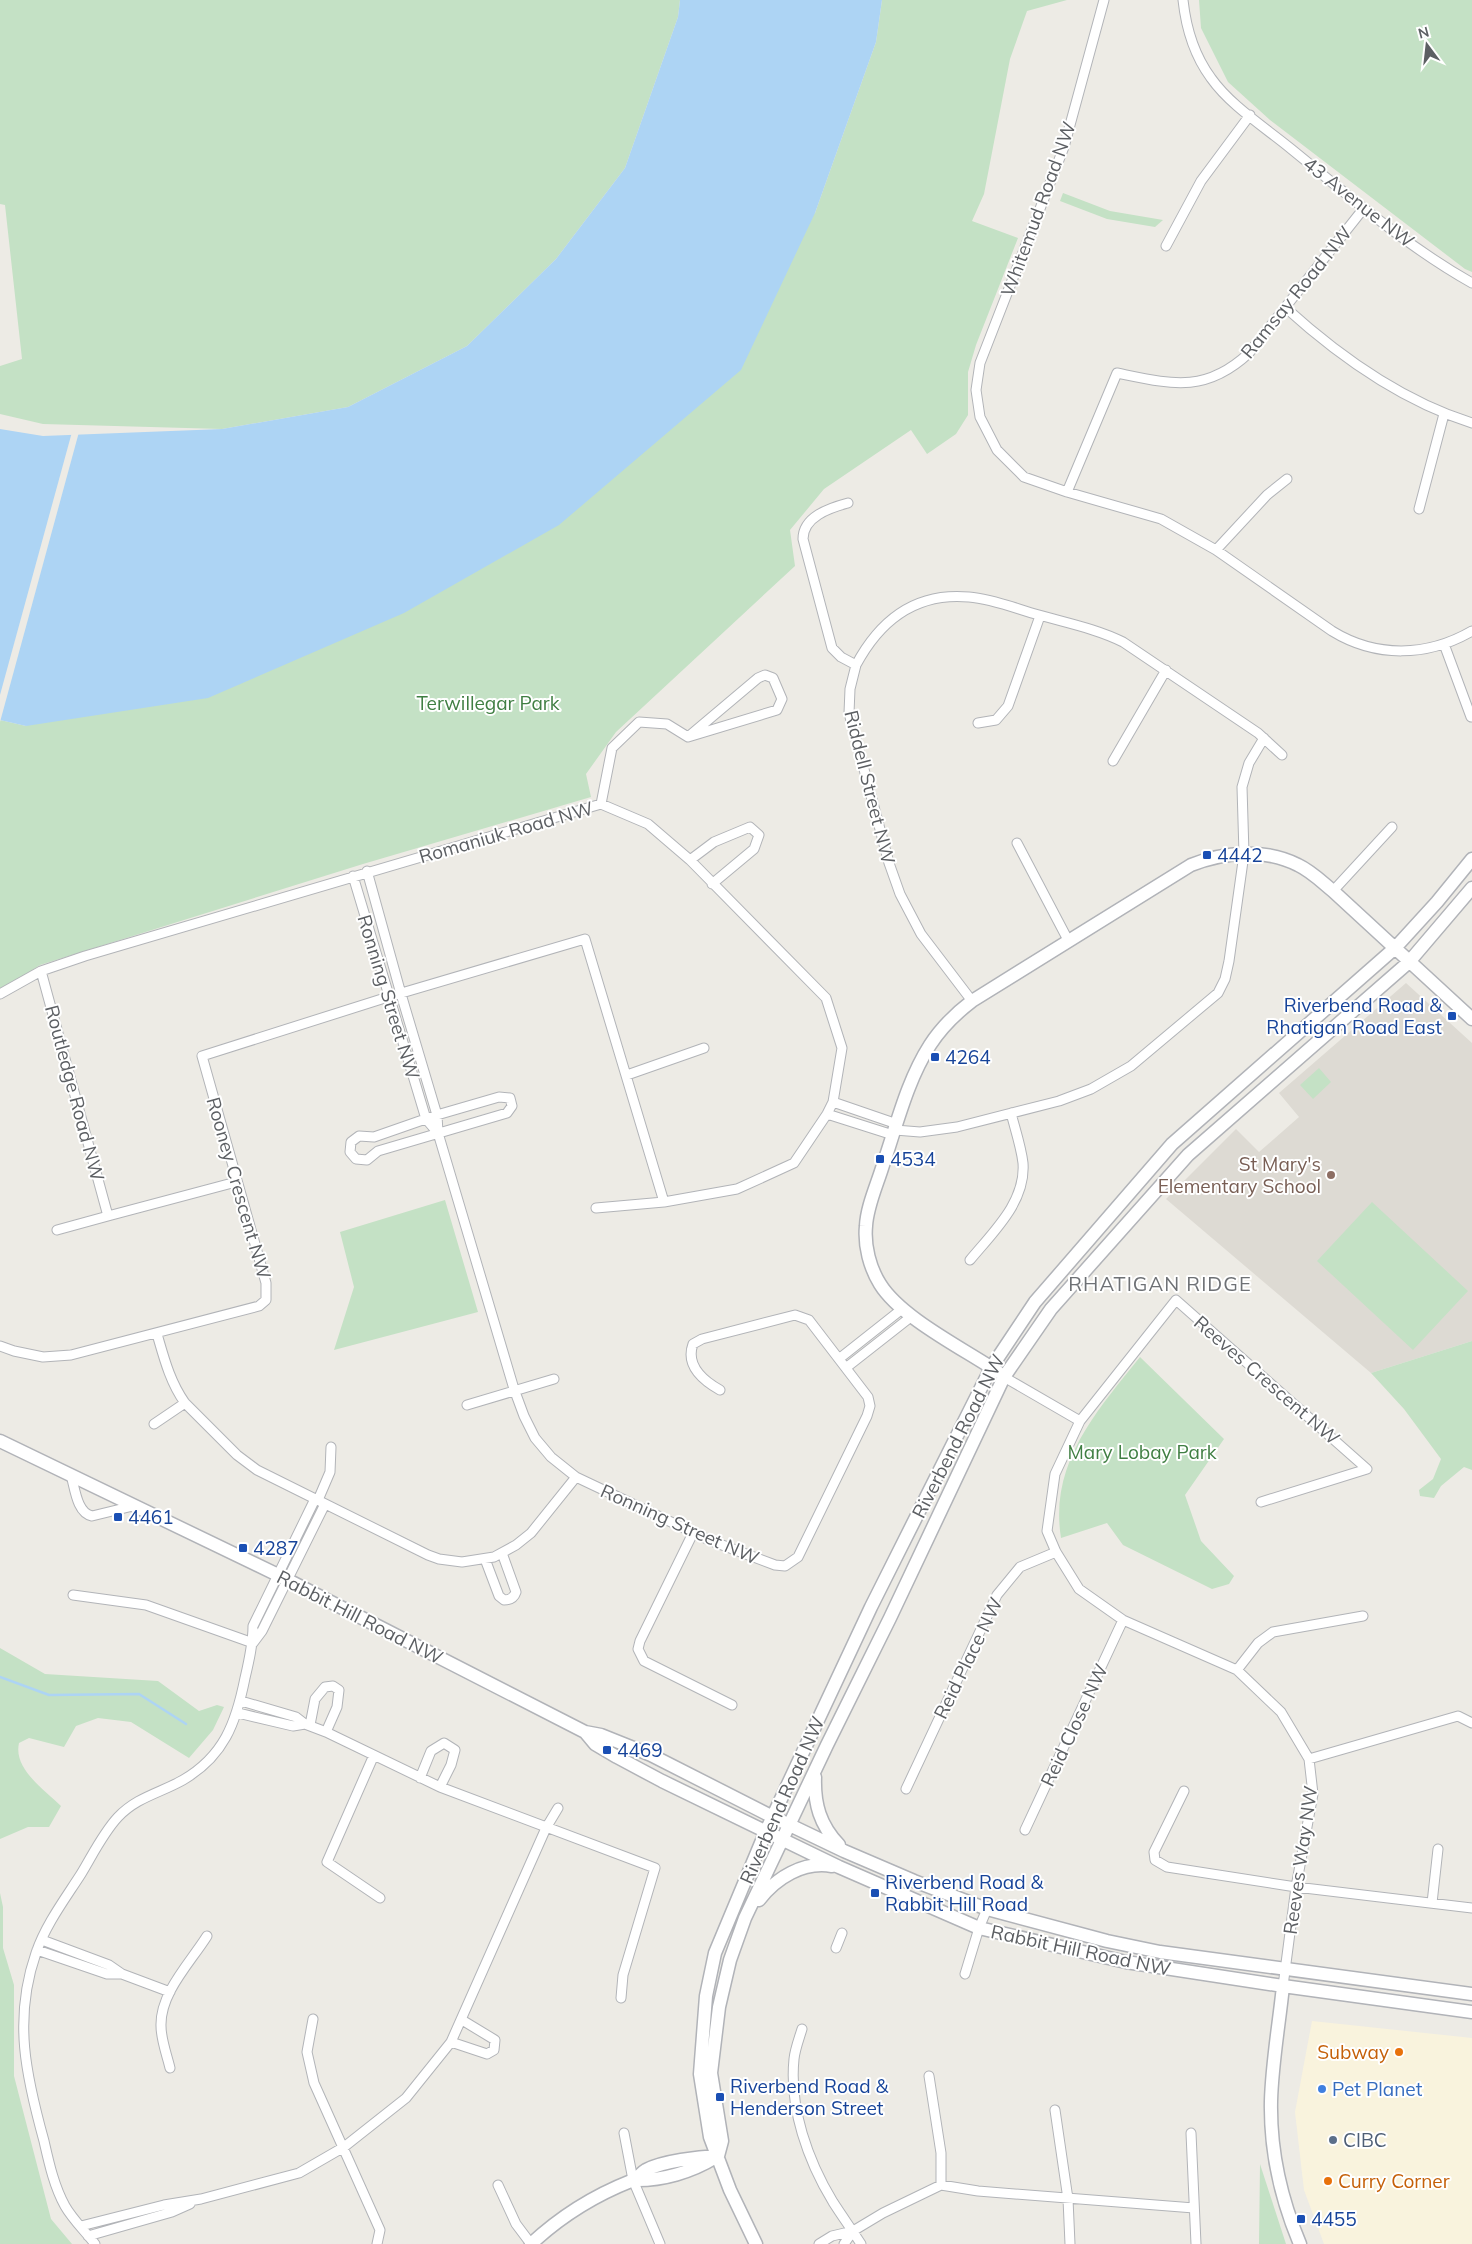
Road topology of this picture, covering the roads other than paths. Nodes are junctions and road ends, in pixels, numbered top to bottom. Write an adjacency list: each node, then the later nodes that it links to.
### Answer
1 (1104, 0): 11 (street, Whitemud Road NW)
2 (1183, 0): 3 (street, 43 Avenue NW)
3 (1250, 115): 4 (street, 43 Avenue NW); 5 (street)
4 (1364, 208): 6 (street, 43 Avenue NW); 7 (street, Ramsay Road NW)
5 (1166, 246)
6 (1472, 283)
7 (1286, 308): 8 (street); 11 (street, Ramsay Road NW)
8 (1444, 414): 9 (street); 13 (street)
9 (1472, 423)
10 (1287, 479): 14 (street)
11 (1067, 492): 14 (street, Whitemud Road NW)
12 (848, 503): 18 (street)
13 (1419, 509)
14 (1216, 550): 17 (street, Whitemud Road NW)
15 (1040, 616): 18 (street, Riddell Street NW); 19 (street, Riddell Street NW); 21 (street)
16 (1472, 631): 17 (street, Whitemud Road NW)
17 (1444, 644): 20 (street)
18 (856, 665): 44 (street, Riddell Street NW)
19 (1166, 670): 23 (street, Riddell Street NW); 25 (street)
20 (1471, 717)
21 (978, 723)
22 (688, 737): 22 (street); 26 (street)
23 (1264, 738): 24 (street, Riddell Street NW); 29 (street)
24 (1282, 755)
25 (1113, 761)
26 (601, 804): 31 (street, Romaniuk Road NW); 32 (street, Romaniuk Road NW)
27 (1392, 827): 36 (street)
28 (1017, 843): 37 (street)
29 (1244, 854): 36 (main road); 37 (main road); 49 (street)
30 (1472, 858): 38 (main road, Riverbend Road NW)
31 (690, 860): 34 (street, Romaniuk Road NW); 34 (street)
32 (367, 871): 33 (street); 42 (street, Ronning Street NW)
33 (353, 876): 40 (street); 43 (street, Ronning Street NW)
34 (712, 884): 48 (street, Romaniuk Road NW)
35 (1472, 888): 39 (main road, Riverbend Road NW)
36 (1332, 891): 38 (main road)
37 (1068, 940): 44 (main road)
38 (1395, 948): 39 (main road); 66 (main road, Riverbend Road NW)
39 (1408, 962): 45 (main road); 67 (main road, Riverbend Road NW)
40 (41, 971): 41 (street); 58 (street, Routledge Road NW)
41 (0, 994)
42 (401, 994): 43 (street); 47 (street); 51 (street, Ronning Street NW)
43 (388, 997): 52 (street, Ronning Street NW); 55 (street, Rooney Crescent NW)
44 (972, 1001): 53 (main road)
45 (1472, 1019)
46 (704, 1048): 47 (street)
47 (626, 1075): 56 (street)
48 (833, 1102): 50 (street, Romaniuk Road NW); 53 (street)
49 (1011, 1113): 53 (street); 60 (street)
50 (827, 1114): 53 (street); 56 (street, Romaniuk Road NW)
51 (437, 1115): 52 (street); 54 (street, Ronning Street NW); 54 (street)
52 (426, 1119): 54 (street, Ronning Street NW); 54 (street)
53 (895, 1130): 61 (main road)
54 (438, 1133): 69 (street, Ronning Street NW)
55 (236, 1182): 58 (street); 62 (street, Rooney Crescent NW)
56 (664, 1202): 57 (street, Romaniuk Road NW)
57 (596, 1208)
58 (108, 1216): 59 (street)
59 (57, 1230)
60 (970, 1260)
61 (907, 1313): 64 (street); 65 (street); 66 (main road)
62 (157, 1334): 63 (street, Rooney Crescent NW); 71 (street)
63 (0, 1346)
64 (840, 1358): 65 (street, Ronning Street NW); 70 (street, Ronning Street NW)
65 (847, 1368): 82 (street, Ronning Street NW)
66 (991, 1368): 67 (main road); 107 (main road, Riverbend Road NW)
67 (1004, 1377): 73 (street); 101 (main road, Riverbend Road NW)
68 (554, 1379): 69 (street)
69 (514, 1389): 72 (street); 78 (street, Ronning Street NW)
70 (720, 1390)
71 (185, 1403): 74 (street); 79 (street)
72 (467, 1405)
73 (1080, 1421): 80 (street, Reeves Crescent NW); 83 (street, Reeves Way NW)
74 (154, 1424)
75 (0, 1441): 77 (main road, Rabbit Hill Road NW)
76 (331, 1447): 79 (street)
77 (71, 1476): 81 (main road, Rabbit Hill Road NW); 81 (street)
78 (576, 1477): 82 (street, Ronning Street NW); 84 (street)
79 (319, 1501): 85 (street); 86 (street)
80 (1262, 1502)
81 (133, 1506): 86 (main road, Rabbit Hill Road NW)
82 (693, 1533): 93 (street)
83 (1056, 1552): 89 (street, Reeves Way NW); 104 (street, Reid Place NW)
84 (502, 1553): 85 (street); 85 (street)
85 (485, 1559)
86 (283, 1577): 90 (street); 98 (main road, Rabbit Hill Road NW)
87 (73, 1596): 90 (street)
88 (1363, 1616): 91 (street)
89 (1123, 1620): 91 (street, Reeves Way NW); 110 (street, Reid Close NW)
90 (253, 1642): 92 (street)
91 (1237, 1670): 100 (street, Reeves Way NW)
92 (241, 1701): 94 (street); 96 (street)
93 (732, 1705)
94 (238, 1713): 96 (street); 125 (street)
95 (1472, 1723): 100 (street)
96 (308, 1725): 97 (street); 97 (street)
97 (326, 1732): 99 (street)
98 (585, 1732): 107 (main road, Rabbit Hill Road NW); 111 (main road, Rabbit Hill Road NW)
99 (374, 1755): 102 (street); 117 (street)
100 (1309, 1759): 116 (street, Reeves Way NW)
101 (815, 1771): 108 (main road, Riverbend Road NW); 114 (main road)
102 (420, 1778): 103 (street); 103 (street)
103 (440, 1787): 109 (street)
104 (906, 1789)
105 (1184, 1791): 116 (street)
106 (558, 1808): 109 (street)
107 (772, 1817): 108 (main road, Rabbit Hill Road NW); 111 (main road, Riverbend Road NW)
108 (789, 1825): 112 (main road, Riverbend Road NW); 114 (main road, Rabbit Hill Road NW)
109 (546, 1828): 134 (street); 137 (street)
110 (1025, 1830)
111 (766, 1831): 112 (main road, Rabbit Hill Road NW); 146 (main road, Riverbend Road NW)
112 (783, 1840): 115 (main road, Rabbit Hill Road NW); 121 (main road, Riverbend Road NW)
113 (1438, 1849): 118 (street)
114 (844, 1851): 120 (main road, Rabbit Hill Road NW)
115 (839, 1867): 121 (main road); 122 (main road, Rabbit Hill Road NW)
116 (1296, 1887): 118 (street); 128 (street, Reeves Way NW)
117 (380, 1898)
118 (1432, 1903): 119 (street)
119 (1472, 1908)
120 (987, 1909): 122 (street); 128 (main road, Rabbit Hill Road NW)
121 (745, 1918): 146 (main road, Riverbend Road NW)
122 (979, 1928): 130 (street); 131 (main road, Rabbit Hill Road NW)
123 (842, 1933): 126 (street)
124 (207, 1936): 132 (street)
125 (42, 1940): 127 (street); 129 (street)
126 (836, 1948)
127 (37, 1950): 129 (street); 153 (street)
128 (1285, 1969): 131 (street, Reeves Way NW); 133 (main road, Rabbit Hill Road NW)
129 (122, 1974): 132 (street)
130 (965, 1974)
131 (1283, 1986): 135 (main road, Rabbit Hill Road NW); 166 (main road)
132 (170, 1992): 140 (street)
133 (1472, 1994)
134 (621, 1998)
135 (1472, 2012)
136 (313, 2019): 145 (street)
137 (462, 2020): 139 (street); 139 (street)
138 (802, 2029): 154 (street)
139 (451, 2042): 145 (street)
140 (170, 2068)
141 (929, 2076): 149 (street)
142 (1055, 2110): 151 (street)
143 (624, 2133): 147 (street)
144 (1191, 2133): 152 (street)
145 (344, 2146): 150 (street); 157 (street)
146 (718, 2156): 147 (main road); 160 (main road, Riverbend Road NW)
147 (633, 2180): 158 (main road); 159 (street)
148 (498, 2185): 158 (street)
149 (941, 2185): 151 (street); 154 (street)
150 (201, 2199): 153 (street); 155 (street)
151 (1068, 2199): 152 (street); 164 (street)
152 (1194, 2208): 165 (street)
153 (81, 2226): 155 (street)
154 (853, 2231): 161 (street); 162 (street); 163 (street)
155 (88, 2236): 156 (street)
156 (95, 2244)
157 (377, 2244)
158 (531, 2244)
159 (660, 2244)
160 (756, 2244)
161 (819, 2244)
162 (844, 2244)
163 (861, 2244)
164 (1070, 2244)
165 (1196, 2244)
166 (1300, 2244)

